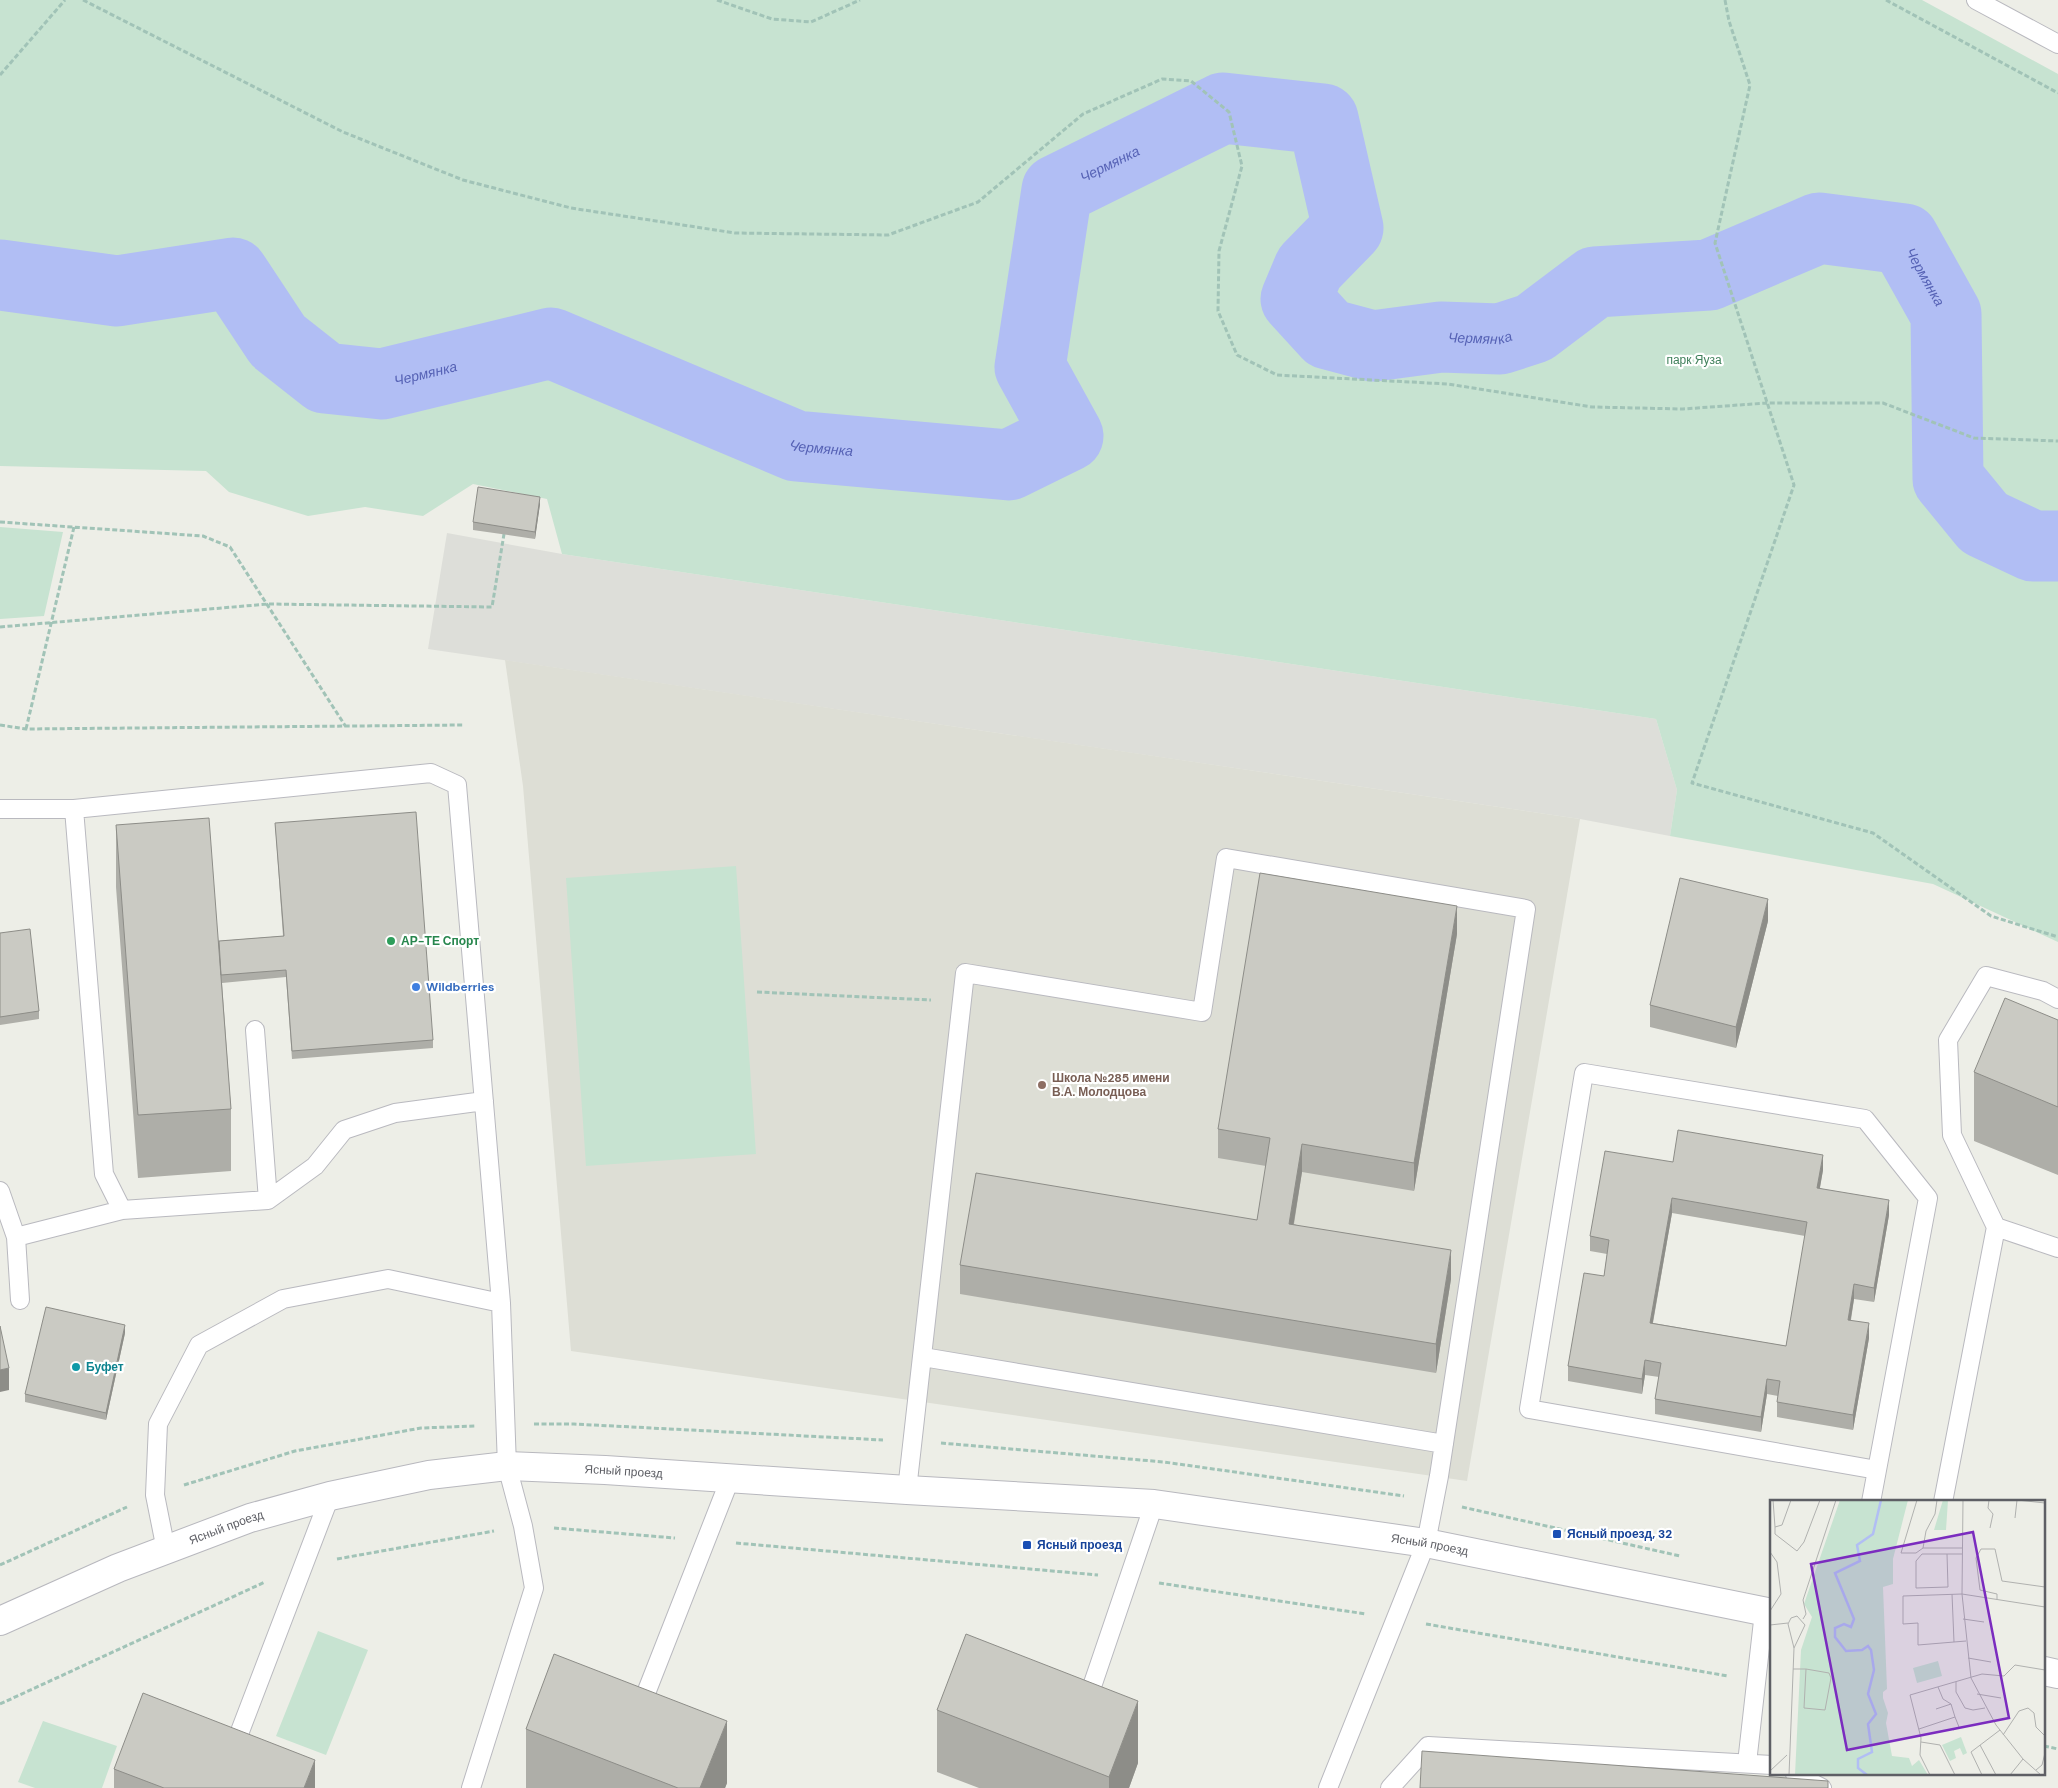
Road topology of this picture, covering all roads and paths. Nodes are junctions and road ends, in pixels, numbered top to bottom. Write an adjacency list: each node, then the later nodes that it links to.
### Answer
1 (65, 0): 9 (path)
2 (83, 0): 11 (path)
3 (717, 0): 4 (path)
4 (860, 0)
5 (1725, 0): 11 (path)
6 (1886, 0): 10 (path)
7 (1976, 0): 8 (lane)
8 (2058, 44)
9 (0, 75)
10 (2058, 93)
11 (1767, 403): 12 (path); 25 (path)
12 (2058, 441)
13 (0, 522): 14 (path)
14 (74, 527): 16 (path); 17 (path)
15 (504, 534): 16 (path)
16 (268, 604): 17 (path); 21 (path)
17 (51, 622): 18 (path); 22 (path)
18 (0, 627)
19 (463, 724): 21 (path)
20 (0, 725): 22 (path)
21 (347, 727): 22 (path)
22 (26, 729)
23 (0, 809): 24 (lane)
24 (74, 809): 30 (lane); 33 (lane)
25 (2058, 937)
26 (757, 992): 28 (path)
27 (2058, 999): 34 (lane)
28 (961, 1001): 39 (lane); 41 (lane)
29 (255, 1030): 32 (lane)
30 (484, 1101): 32 (lane); 38 (lane)
31 (0, 1191): 35 (lane)
32 (268, 1200): 33 (lane)
33 (122, 1210): 35 (lane)
34 (1996, 1226): 36 (lane); 49 (lane)
35 (16, 1237): 37 (lane)
36 (2058, 1248)
37 (20, 1300)
38 (501, 1303): 40 (lane); 46 (lane)
39 (922, 1357): 41 (lane); 45 (lane)
40 (507, 1424): 42 (lane); 46 (path)
41 (1444, 1444): 53 (lane)
42 (507, 1466): 44 (street, Ясный проезд); 47 (street, Ясный проезд); 51 (lane)
43 (1877, 1470): 43 (lane); 48 (lane)
44 (730, 1479): 45 (street, Ясный проезд); 52 (lane)
45 (907, 1490): 50 (street, Ясный проезд)
46 (155, 1495): 54 (lane); 55 (path)
47 (330, 1496): 54 (street, Ясный проезд); 56 (lane)
48 (1871, 1500)
49 (1943, 1500)
50 (1154, 1504): 53 (street, Ясный проезд); 57 (lane)
51 (523, 1526): 52 (path); 56 (path); 69 (lane)
52 (706, 1540): 57 (path); 63 (lane)
53 (1426, 1543): 58 (street, Ясный проезд); 59 (lane)
54 (166, 1550): 60 (street, Ясный проезд)
55 (0, 1564)
56 (304, 1564): 62 (path); 65 (lane)
57 (1128, 1578): 59 (path); 64 (lane)
58 (1768, 1613): 61 (lane)
59 (1396, 1618): 61 (path); 70 (lane)
60 (0, 1621)
61 (1756, 1681): 66 (lane)
62 (0, 1704)
63 (639, 1711)
64 (1081, 1719)
65 (234, 1747)
66 (1747, 1763): 67 (lane); 71 (lane)
67 (1770, 1765)
68 (1799, 1776): 72 (lane)
69 (471, 1788)
70 (1328, 1788)
71 (1390, 1788)
72 (1822, 1788)

